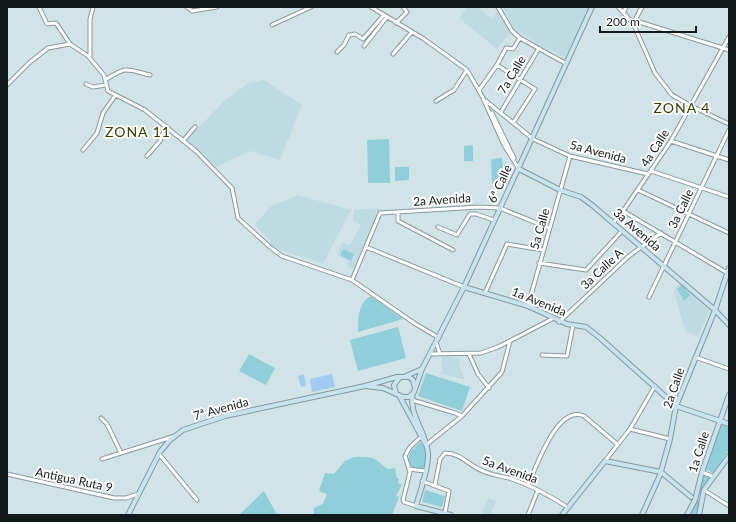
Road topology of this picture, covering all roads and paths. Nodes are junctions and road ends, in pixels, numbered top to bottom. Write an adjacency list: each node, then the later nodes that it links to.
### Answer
1 (39, 7): 21 (street)
2 (93, 7): 28 (street)
3 (187, 7): 4 (street)
4 (217, 7)
5 (311, 7): 17 (street)
6 (371, 7): 14 (street)
7 (403, 7): 16 (street)
8 (498, 7): 20 (street)
9 (592, 7): 29 (main road, 6ª Calle)
10 (618, 7): 13 (street)
11 (626, 7): 13 (street)
12 (642, 7): 15 (street)
13 (623, 13): 15 (street)
14 (385, 16): 16 (street); 22 (street); 26 (street)
15 (634, 22): 24 (street); 43 (street)
16 (396, 23): 18 (street)
17 (272, 26)
18 (412, 32): 27 (street); 31 (street)
19 (729, 37): 24 (street, 4a Calle)
20 (520, 38): 23 (street); 30 (street)
21 (70, 44): 28 (street); 36 (street)
22 (364, 46)
23 (539, 48): 29 (street); 34 (street, 7a Calle)
24 (723, 49): 25 (street); 43 (street, 4a Calle)
25 (729, 50)
26 (337, 52)
27 (393, 54)
28 (90, 58): 33 (street)
29 (565, 63): 50 (main road, 6ª Calle)
30 (497, 65): 34 (street); 38 (street)
31 (467, 70): 38 (street); 41 (street)
32 (150, 75): 33 (street)
33 (105, 80): 37 (street)
34 (521, 81): 44 (street, 7a Calle); 45 (street)
35 (86, 84): 37 (street)
36 (7, 85)
37 (106, 85): 39 (street)
38 (479, 90): 40 (street)
39 (116, 96): 47 (street); 53 (street)
40 (482, 96): 42 (street); 58 (street)
41 (436, 101)
42 (486, 101): 44 (street, 5a Avenida); 58 (street)
43 (691, 106): 46 (street); 51 (street, 4a Calle)
44 (501, 112): 45 (street, 5a Avenida)
45 (513, 123): 50 (street, 5a Avenida)
46 (729, 124)
47 (166, 126): 52 (street); 54 (street)
48 (195, 127): 52 (street)
49 (729, 130): 56 (street, 3a Calle)
50 (533, 139): 55 (street, 5a Avenida); 58 (main road, 6ª Calle)
51 (671, 141): 56 (street); 59 (street, 4a Calle)
52 (183, 142): 85 (street)
53 (83, 150)
54 (147, 156)
55 (570, 156): 60 (street, 5a Avenida); 62 (street, 5a Calle)
56 (717, 157): 57 (street); 61 (street, 3a Calle)
57 (729, 160)
58 (519, 169): 62 (main road, 3a Avenida); 65 (main road, 6ª Calle)
59 (651, 171): 60 (street, 4a Calle); 61 (street)
60 (648, 174): 63 (street, 4a Calle)
61 (702, 188): 64 (street); 68 (street, 3a Calle)
62 (560, 190): 70 (main road, 3a Avenida); 72 (street, 5a Calle)
63 (638, 190): 66 (street, 4a Calle); 68 (street)
64 (729, 197)
65 (500, 208): 67 (street, 2a Avenida); 69 (main road, 6ª Calle); 72 (street, 2a Avenida)
66 (623, 211): 70 (street, 4a Calle); 74 (street)
67 (398, 212): 77 (street, 2a Avenida); 79 (street)
68 (689, 216): 75 (street); 76 (street, 3a Calle)
69 (494, 220): 71 (street); 86 (main road, 6ª Calle)
70 (613, 223): 73 (main road, 3a Avenida)
71 (438, 227)
72 (549, 228): 80 (street, 5a Calle)
73 (622, 230): 78 (main road, 3a Avenida); 81 (street)
74 (661, 233): 76 (street); 78 (street, 3a Calle A)
75 (729, 233)
76 (676, 242): 82 (street, 3a Calle); 84 (street)
77 (366, 247): 85 (street); 86 (street, 1a Avenida)
78 (640, 247): 82 (main road, 3a Avenida); 92 (street, 3a Calle A)
79 (452, 250)
80 (543, 250): 81 (street, 5a Calle); 87 (street)
81 (539, 263): 89 (street, 5a Calle)
82 (664, 266): 88 (street, 3a Calle); 90 (main road, 3a Avenida)
83 (729, 268): 84 (main road, 2a Calle)
84 (728, 273): 90 (main road, 2a Calle)
85 (352, 280): 95 (street)
86 (464, 287): 87 (main road, 1a Avenida); 95 (main road, 6ª Calle)
87 (485, 293): 89 (main road, 1a Avenida)
88 (649, 297)
89 (528, 306): 91 (main road, 1a Avenida)
90 (715, 310): 94 (main road, 3a Avenida); 102 (main road, 2a Calle)
91 (552, 319): 92 (main road, 1a Avenida); 96 (street)
92 (559, 322): 93 (main road, 1a Avenida)
93 (573, 325): 101 (street); 108 (main road, 1a Avenida)
94 (729, 325)
95 (439, 338): 97 (main road, 6ª Calle)
96 (510, 341): 100 (street); 109 (street)
97 (436, 342): 98 (main road, 6ª Calle); 99 (street)
98 (430, 354): 99 (street); 103 (main road, 6ª Calle)
99 (440, 354): 100 (street)
100 (469, 354): 109 (street)
101 (542, 355)
102 (695, 357): 104 (street); 114 (main road, 2a Calle)
103 (422, 368): 105 (main road); 110 (main road, 6ª Calle)
104 (729, 369)
105 (406, 376): 106 (main road); 110 (main road)
106 (400, 377): 107 (main road, 7ª Avenida); 111 (main road)
107 (366, 386): 111 (main road, 7ª Avenida); 120 (main road, 7ª Avenida)
108 (655, 386): 114 (main road, 1a Avenida); 119 (street)
109 (489, 388): 115 (street)
110 (414, 390): 111 (main road); 113 (main road, 6ª Calle)
111 (398, 395): 121 (main road)
112 (729, 395): 117 (main road, 1a Calle)
113 (412, 400): 115 (street); 121 (main road)
114 (676, 406): 117 (main road, 1a Avenida); 122 (main road, 2a Calle)
115 (462, 416): 124 (street)
116 (100, 418): 125 (street)
117 (720, 421): 118 (main road, 1a Avenida); 133 (main road, 1a Calle)
118 (729, 424)
119 (630, 429): 122 (street); 123 (street)
120 (175, 436): 125 (street); 126 (main road, 7ª Avenida)
121 (422, 436): 124 (main road); 130 (street)
122 (670, 439): 132 (main road, 2a Calle)
123 (617, 444): 129 (street); 138 (street)
124 (426, 445): 131 (main road)
125 (121, 453): 128 (street)
126 (159, 454): 141 (main road, 7ª Avenida); 143 (street)
127 (729, 456): 135 (main road, 1a Calle)
128 (102, 459)
129 (605, 461): 132 (main road); 146 (main road)
130 (409, 469): 131 (street); 144 (street)
131 (425, 471): 136 (main road)
132 (662, 472): 142 (main road); 153 (main road, 2a Calle)
133 (702, 472): 135 (street); 154 (main road, 1a Calle)
134 (7, 474): 141 (street, Antigua Ruta 9)
135 (714, 477): 140 (main road, 1a Calle)
136 (422, 481): 137 (street); 144 (main road)
137 (435, 485): 138 (street, 5a Avenida); 148 (street)
138 (528, 485): 139 (street, 5a Avenida)
139 (538, 490): 146 (street, 5a Avenida); 151 (street)
140 (704, 490): 145 (street); 155 (main road)
141 (138, 494): 149 (main road, 7ª Avenida)
142 (691, 497)
143 (197, 500)
144 (416, 506): 148 (main road)
145 (729, 506)
146 (567, 507): 152 (main road)
147 (699, 509): 155 (main road)
148 (445, 513): 150 (main road)
149 (128, 515)
150 (451, 515)
151 (528, 515)
152 (562, 515)
153 (642, 515)
154 (687, 515)
155 (699, 515)

